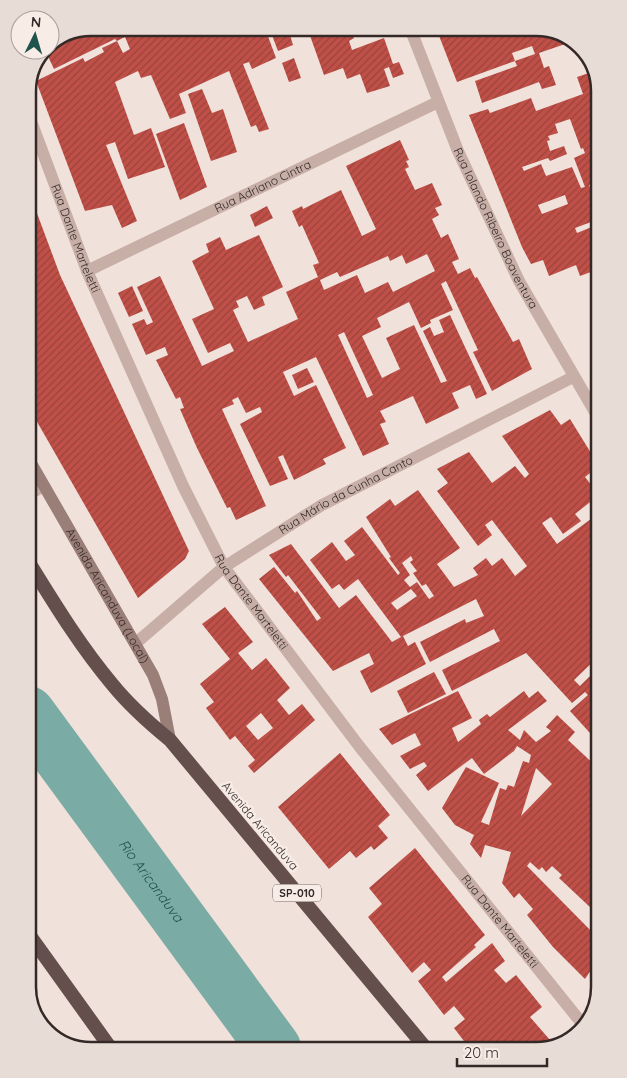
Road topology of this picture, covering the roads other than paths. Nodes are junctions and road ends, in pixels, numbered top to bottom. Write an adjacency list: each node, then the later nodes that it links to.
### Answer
1 (413, 36): 2 (street, Rua Iolando Ribeiro Boaventura)
2 (438, 102): 4 (street, Rua Adriano Cintra); 5 (street, Rua Iolando Ribeiro Boaventura)
3 (36, 134): 4 (street, Rua Dante Marteletti)
4 (87, 271): 10 (street, Rua Dante Marteletti)
5 (573, 377): 6 (street, Rua Iolando Ribeiro Boaventura); 10 (street, Rua Mário da Cunha Canto)
6 (591, 406)
7 (36, 473): 8 (main road, Avenida Aricanduva (Local))
8 (43, 486): 9 (street); 12 (main road, Avenida Aricanduva (Local))
9 (36, 490)
10 (224, 567): 12 (street, Rua Mário da Cunha Canto); 15 (street, Rua Dante Marteletti)
11 (36, 574): 13 (highway, SP-010)
12 (136, 642): 13 (main road, Avenida Aricanduva (Local))
13 (170, 740): 17 (highway, Avenida Aricanduva / SP-010)
14 (36, 944): 16 (highway)
15 (579, 1020)
16 (106, 1042)
17 (421, 1042)

